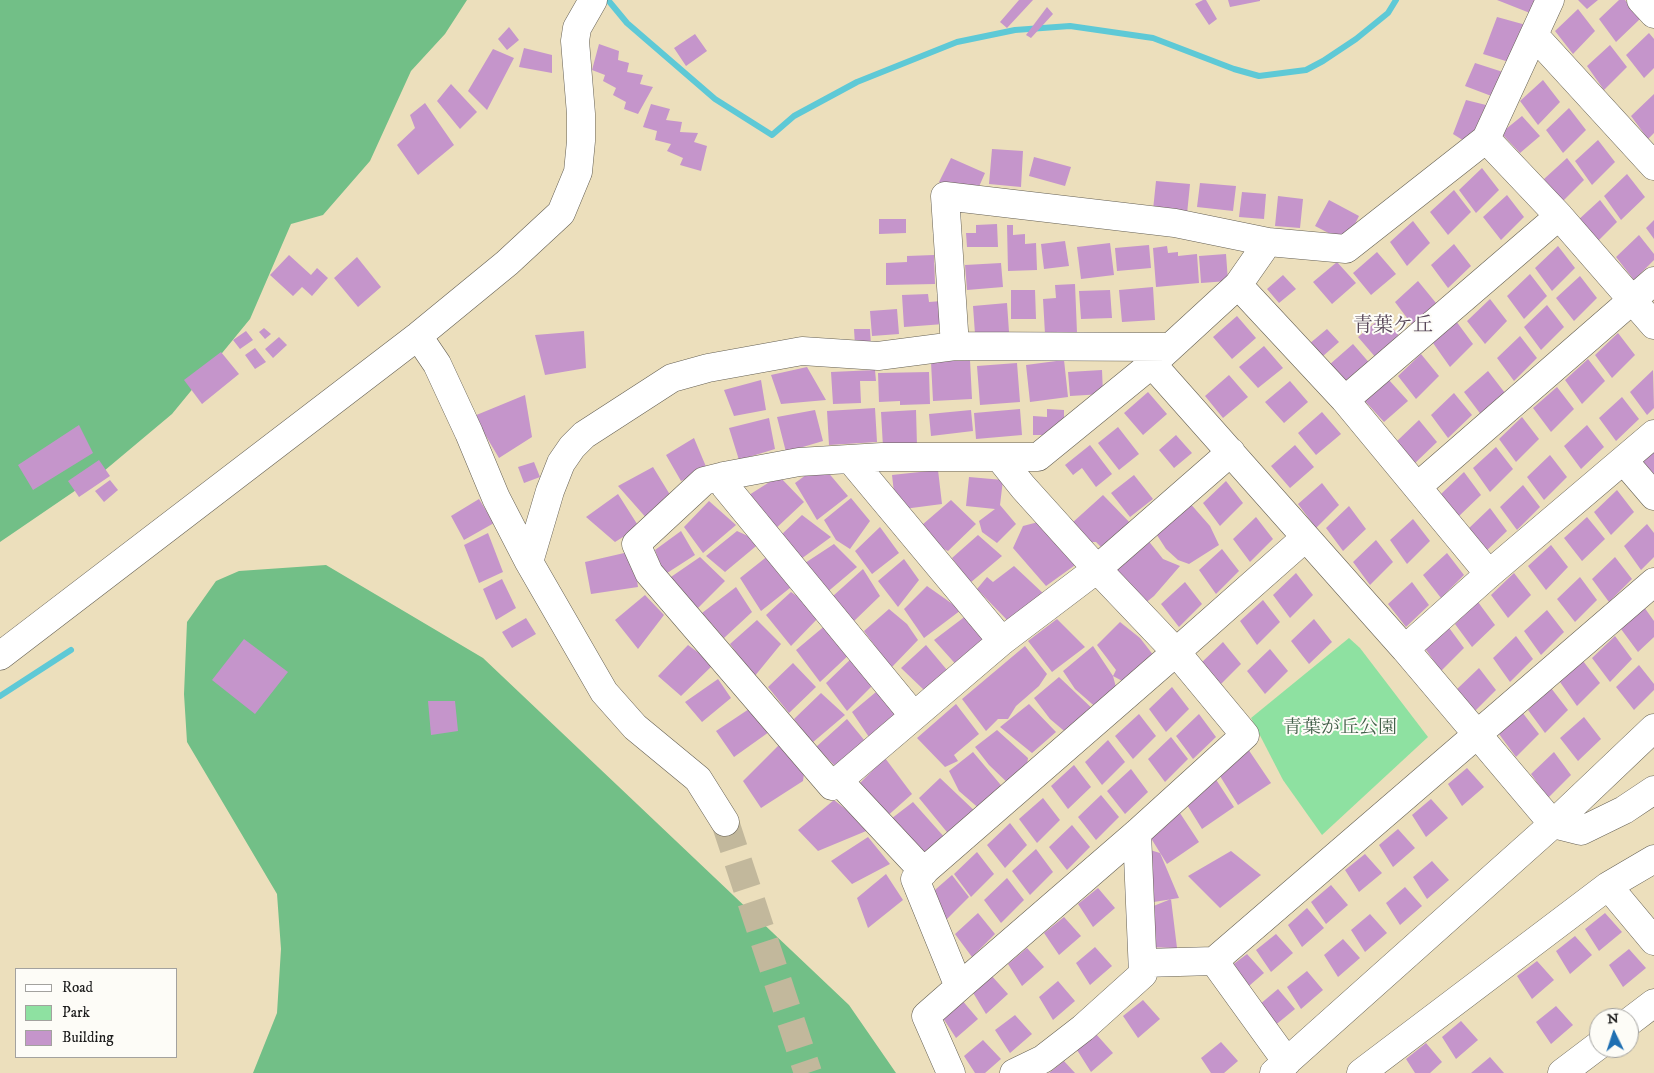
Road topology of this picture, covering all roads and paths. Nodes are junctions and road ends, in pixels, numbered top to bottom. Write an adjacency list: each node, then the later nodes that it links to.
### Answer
1 (593, 0): 14 (street)
2 (1550, 0): 5 (street)
3 (1641, 0): 4 (street)
4 (1654, 14)
5 (1534, 36): 6 (street); 7 (street)
6 (1486, 139): 8 (street); 9 (street)
7 (1654, 166)
8 (1559, 216): 12 (street); 17 (street)
9 (1268, 242): 11 (street); 15 (street)
10 (1654, 281): 12 (street)
11 (1238, 285): 16 (street); 17 (street)
12 (1631, 300): 13 (street); 24 (street)
13 (1654, 325)
14 (418, 336): 27 (street); 34 (street)
15 (955, 346): 16 (street); 27 (street)
16 (1161, 356): 19 (street); 20 (street)
17 (1345, 400): 24 (street)
18 (1654, 434): 22 (street)
19 (1231, 452): 26 (street); 28 (street)
20 (1000, 457): 21 (street); 28 (street)
21 (850, 460): 23 (street); 31 (street)
22 (1624, 461): 25 (street); 29 (street)
23 (724, 476): 35 (street); 38 (street)
24 (1417, 487): 29 (street)
25 (1654, 496)
26 (1305, 538): 32 (street); 33 (street)
27 (529, 562): 40 (street)
28 (1096, 569): 31 (street); 33 (street)
29 (1488, 574): 32 (street)
30 (1654, 582): 37 (street)
31 (1002, 641): 35 (street)
32 (1405, 649): 37 (street)
33 (1176, 652): 42 (street); 44 (street)
34 (0, 656)
35 (914, 716): 38 (street)
36 (1654, 728): 41 (street)
37 (1478, 734): 41 (street); 47 (street)
38 (839, 781): 44 (street)
39 (1654, 790): 41 (street)
40 (725, 822)
41 (1553, 824): 53 (street)
42 (1136, 833): 48 (street); 49 (street)
43 (1654, 859): 45 (street)
44 (924, 872): 49 (street)
45 (1608, 886): 46 (street); 56 (street)
46 (1654, 941)
47 (1214, 962): 48 (street); 53 (street)
48 (1144, 963): 55 (street)
49 (959, 987): 54 (street)
50 (1654, 1003): 51 (street)
51 (1639, 1014)
52 (1589, 1053): 57 (street)
53 (1280, 1068)
54 (952, 1073)
55 (1014, 1073)
56 (1361, 1073)
57 (1562, 1073)

